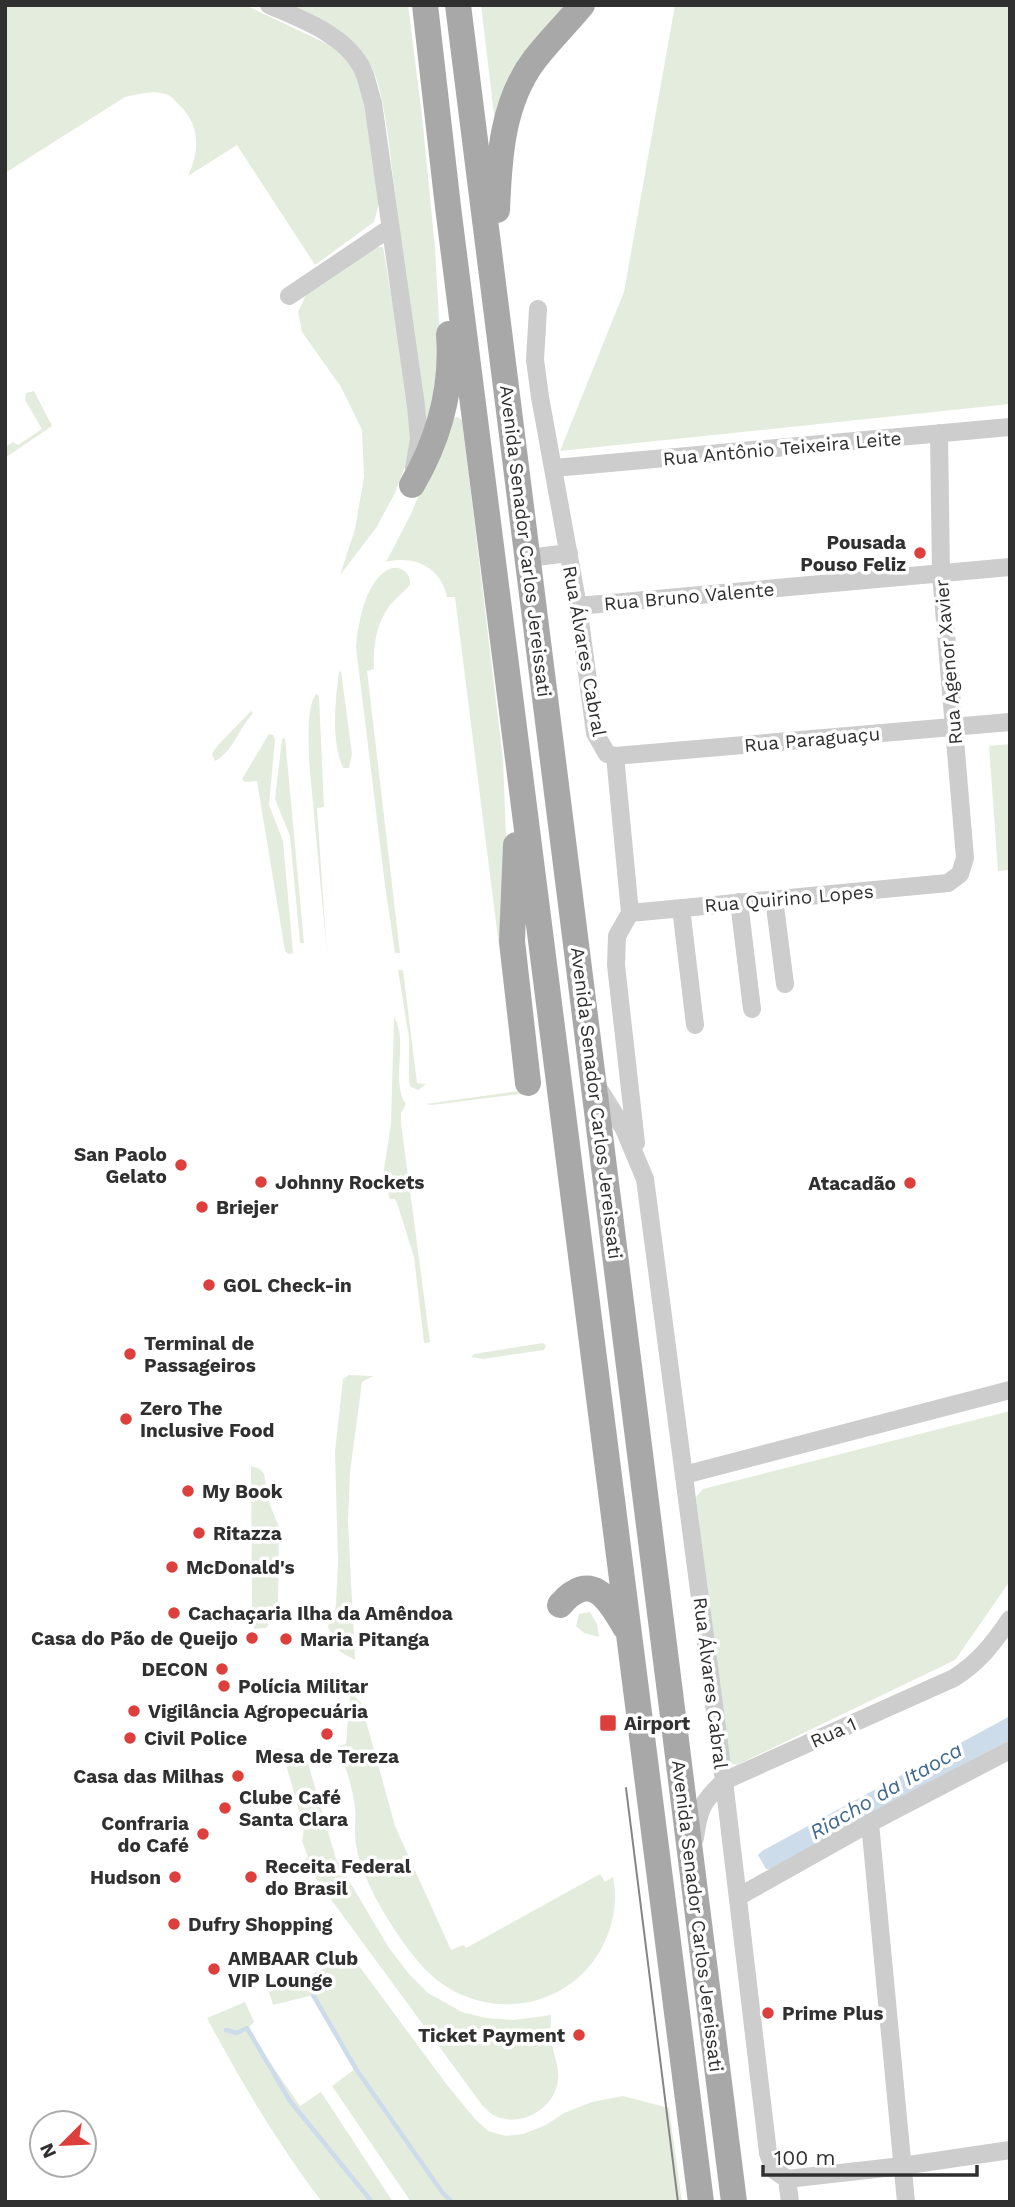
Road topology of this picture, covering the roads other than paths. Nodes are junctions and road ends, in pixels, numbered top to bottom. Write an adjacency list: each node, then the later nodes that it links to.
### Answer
1 (269, 5): 6 (street)
2 (425, 5): 5 (main road, Avenida Senador Carlos Jereissati)
3 (458, 5): 7 (main road, Avenida Senador Carlos Jereissati)
4 (582, 5): 7 (main road)
5 (448, 207): 13 (main road); 22 (main road, Avenida Senador Carlos Jereissati)
6 (390, 228): 8 (street); 13 (street)
7 (488, 242): 15 (main road, Avenida Senador Carlos Jereissati)
8 (289, 296)
9 (538, 309): 12 (street, Rua Álvares Cabral)
10 (1010, 426): 11 (street, Rua Antônio Teixeira Leite)
11 (939, 433): 12 (street, Rua Antônio Teixeira Leite); 17 (street, Rua Agenor Xavier)
12 (554, 468): 14 (street, Rua Álvares Cabral)
13 (412, 485)
14 (569, 553): 15 (street); 18 (street, Rua Álvares Cabral)
15 (528, 558): 32 (main road, Avenida Senador Carlos Jereissati)
16 (1010, 568): 17 (street, Rua Bruno Valente)
17 (941, 574): 18 (street, Rua Bruno Valente); 20 (street, Rua Agenor Xavier)
18 (578, 606): 21 (street, Rua Álvares Cabral)
19 (1010, 722): 20 (street, Rua Paraguaçu)
20 (953, 726): 21 (street, Rua Paraguaçu); 23 (street, Rua Agenor Xavier)
21 (615, 756): 27 (street, Rua Álvares Cabral)
22 (519, 770): 31 (main road); 38 (main road, Avenida Senador Carlos Jereissati)
23 (948, 883): 24 (street, Rua Quirino Lopes)
24 (774, 900): 25 (street, Rua Quirino Lopes); 28 (street)
25 (739, 902): 26 (street, Rua Quirino Lopes); 29 (street)
26 (681, 908): 27 (street, Rua Quirino Lopes); 30 (street)
27 (630, 913): 33 (street, Rua Álvares Cabral)
28 (785, 984)
29 (752, 1009)
30 (695, 1025)
31 (528, 1083)
32 (595, 1083): 33 (street, Rua Álvares Cabral); 42 (main road, Avenida Senador Carlos Jereissati)
33 (638, 1158): 35 (street, Rua Álvares Cabral)
34 (1010, 1390): 35 (street)
35 (684, 1475): 40 (street, Rua Álvares Cabral)
36 (560, 1605): 38 (main road)
37 (1010, 1619): 40 (street, Rua 1)
38 (629, 1634): 47 (main road, Avenida Senador Carlos Jereissati)
39 (1010, 1750): 41 (street)
40 (724, 1781): 42 (street, Rua 1); 43 (street, Rua Álvares Cabral)
41 (870, 1823): 43 (street); 45 (street)
42 (692, 1865): 48 (main road, Avenida Senador Carlos Jereissati)
43 (738, 1898): 46 (street, Rua Álvares Cabral)
44 (1010, 2150): 45 (street)
45 (902, 2166): 46 (street); 50 (street)
46 (787, 2179): 49 (street, Rua Álvares Cabral)
47 (701, 2202)
48 (734, 2202)
49 (790, 2202)
50 (905, 2202)

